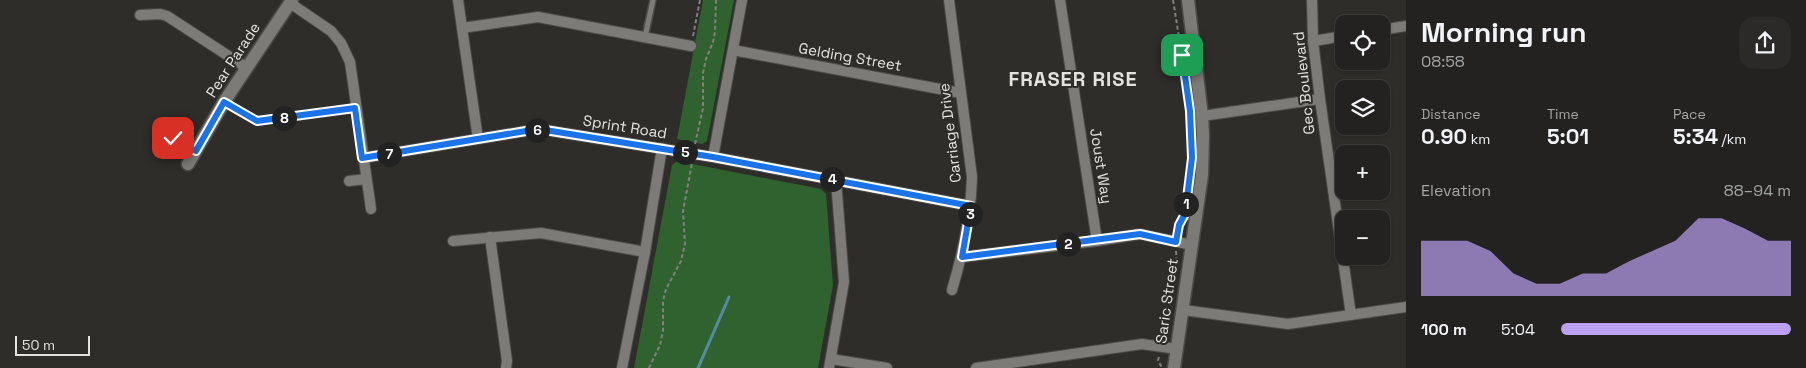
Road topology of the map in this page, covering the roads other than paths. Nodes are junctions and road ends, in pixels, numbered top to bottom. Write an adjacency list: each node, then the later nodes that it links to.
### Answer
1 (458, 0): 11 (street)
2 (652, 0): 13 (lane)
3 (742, 0): 17 (street)
4 (949, 0): 19 (street, Carriage Drive)
5 (1060, 0): 38 (street, Joust Way)
6 (1188, 0): 23 (street, Saric Street)
7 (1312, 0): 15 (street, Gec Boulevard)
8 (291, 1): 18 (street, Pear Parade); 22 (street)
9 (140, 15): 18 (street)
10 (1406, 26): 12 (street)
11 (462, 28): 13 (street); 25 (street)
12 (1390, 29)
13 (645, 37): 16 (street)
14 (1335, 37): 15 (street)
15 (1312, 41): 20 (street, Gec Boulevard)
16 (691, 46)
17 (733, 50): 19 (street, Gelding Street); 28 (street)
18 (247, 68): 21 (street, Pear Parade)
19 (961, 92): 34 (street, Carriage Drive)
20 (1320, 99): 23 (street); 45 (street, Gec Boulevard)
21 (224, 102): 22 (lane); 27 (street, Pear Parade)
22 (355, 108): 29 (street)
23 (1202, 116): 39 (street, Saric Street)
24 (173, 138): 27 (street)
25 (478, 139): 26 (street, Sprint Road); 29 (street, Sprint Road)
26 (662, 148): 28 (street, Sprint Road); 40 (street)
27 (196, 151): 30 (street, Pear Parade)
28 (713, 157): 32 (street, Sprint Road)
29 (362, 158): 31 (street)
30 (188, 164)
31 (366, 179): 33 (street); 35 (street)
32 (836, 180): 34 (street, Sprint Road); 47 (street)
33 (349, 181)
34 (971, 206): 41 (street, Carriage Drive)
35 (371, 209)
36 (490, 237): 37 (street); 40 (street); 48 (street)
37 (453, 241)
38 (1097, 241): 39 (street); 41 (street)
39 (1192, 245): 44 (street, Saric Street)
40 (645, 252): 49 (street)
41 (962, 257): 42 (street, Carriage Drive)
42 (952, 290)
43 (1406, 307): 45 (street)
44 (1182, 310): 45 (street); 46 (street, Saric Street)
45 (1351, 315)
46 (1177, 349): 51 (street); 52 (street, Saric Street)
47 (830, 363): 50 (street)
48 (506, 368)
49 (622, 368)
50 (887, 368)
51 (976, 368)
52 (1174, 368)

